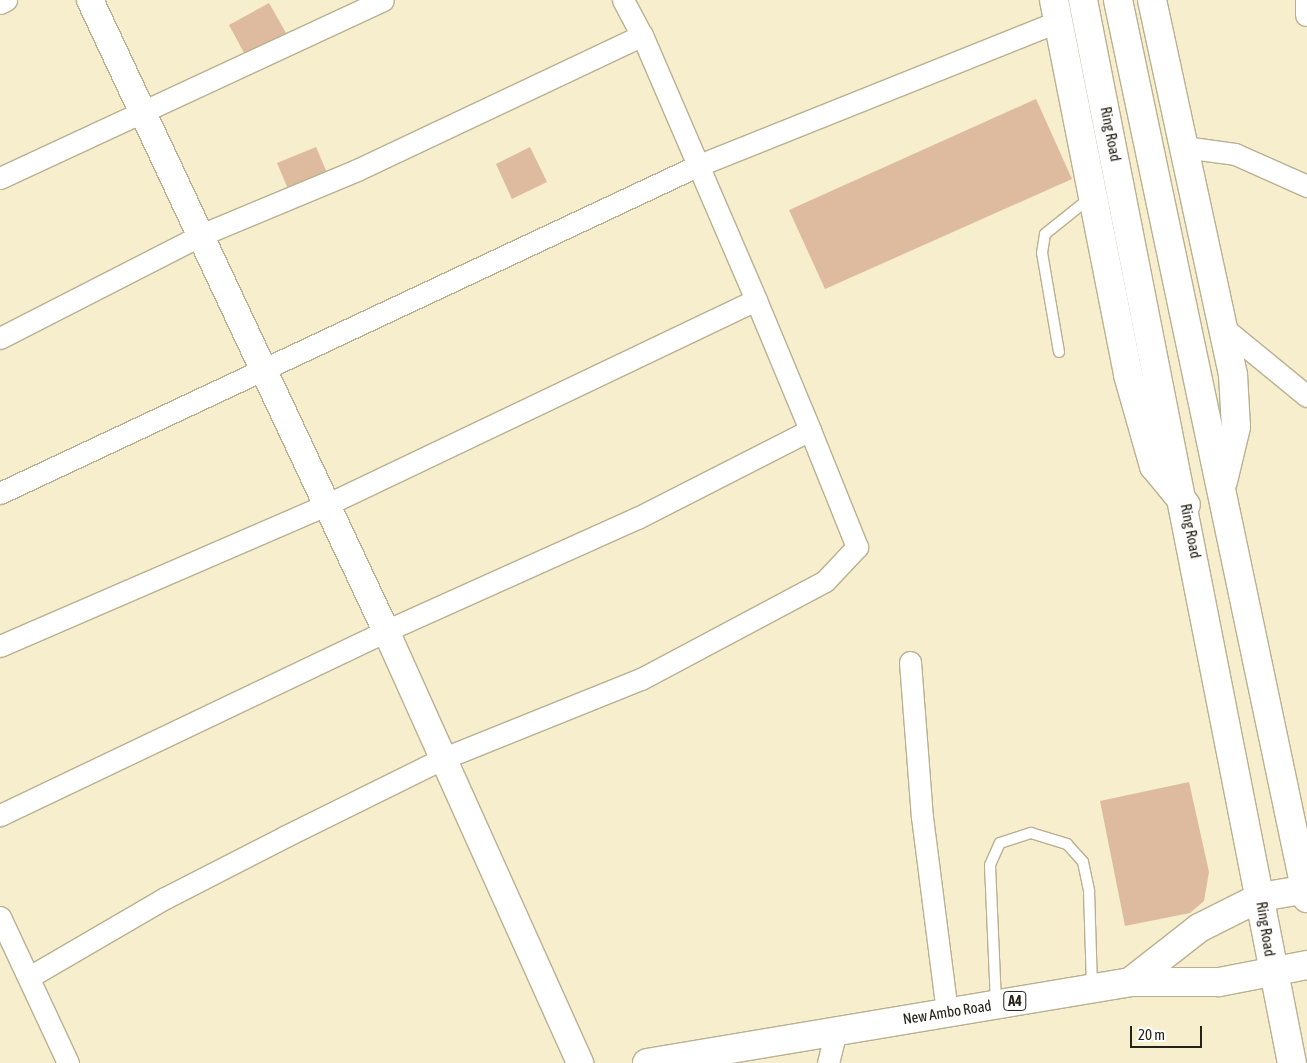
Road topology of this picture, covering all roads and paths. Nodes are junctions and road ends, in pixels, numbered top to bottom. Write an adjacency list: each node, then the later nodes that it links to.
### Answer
1 (6, 0): 8 (street)
2 (90, 0): 11 (street)
3 (383, 0): 11 (street)
4 (623, 0): 10 (street)
5 (1084, 0): 28 (main road, Ring Road)
6 (1118, 0): 25 (main road)
7 (1152, 0): 12 (main road)
8 (0, 3)
9 (1056, 10): 13 (street); 16 (main road)
10 (642, 35): 13 (street); 17 (street)
11 (146, 112): 14 (street); 17 (street)
12 (1184, 146): 15 (street); 19 (main road)
13 (699, 165): 18 (street); 22 (street)
14 (0, 178)
15 (1305, 182)
16 (1091, 196): 21 (lane); 28 (main road)
17 (202, 235): 20 (street); 22 (street)
18 (756, 300): 24 (street); 27 (street)
19 (1225, 329): 23 (street); 25 (main road)
20 (0, 338)
21 (1059, 352)
22 (264, 368): 26 (street); 27 (street)
23 (1307, 396)
24 (810, 430): 29 (street); 32 (street)
25 (1223, 481): 34 (main road)
26 (0, 493)
27 (326, 505): 29 (street); 30 (street)
28 (1186, 505): 35 (main road, Ring Road)
29 (386, 631): 32 (street); 33 (street)
30 (0, 646)
31 (910, 662): 44 (street)
32 (444, 758): 40 (street); 47 (street)
33 (0, 815)
34 (1306, 892): 35 (main road)
35 (1261, 897): 39 (main road, Ring Road); 41 (main road, A4)
36 (0, 917): 37 (street)
37 (9, 952): 40 (street)
38 (1307, 965): 39 (main road, New Ambo Road / A4)
39 (1273, 973): 41 (main road, New Ambo Road / A4); 50 (main road, Ring Road)
40 (31, 976): 46 (street)
41 (1130, 982): 42 (main road, New Ambo Road / A4)
42 (1092, 988): 43 (main road, New Ambo Road / A4); 43 (lane)
43 (996, 1004): 44 (main road, New Ambo Road / A4)
44 (947, 1012): 45 (main road, New Ambo Road / A4)
45 (836, 1030): 48 (main road, New Ambo Road / A4); 49 (street)
46 (68, 1063)
47 (580, 1063)
48 (647, 1063)
49 (828, 1063)
50 (1292, 1063)

